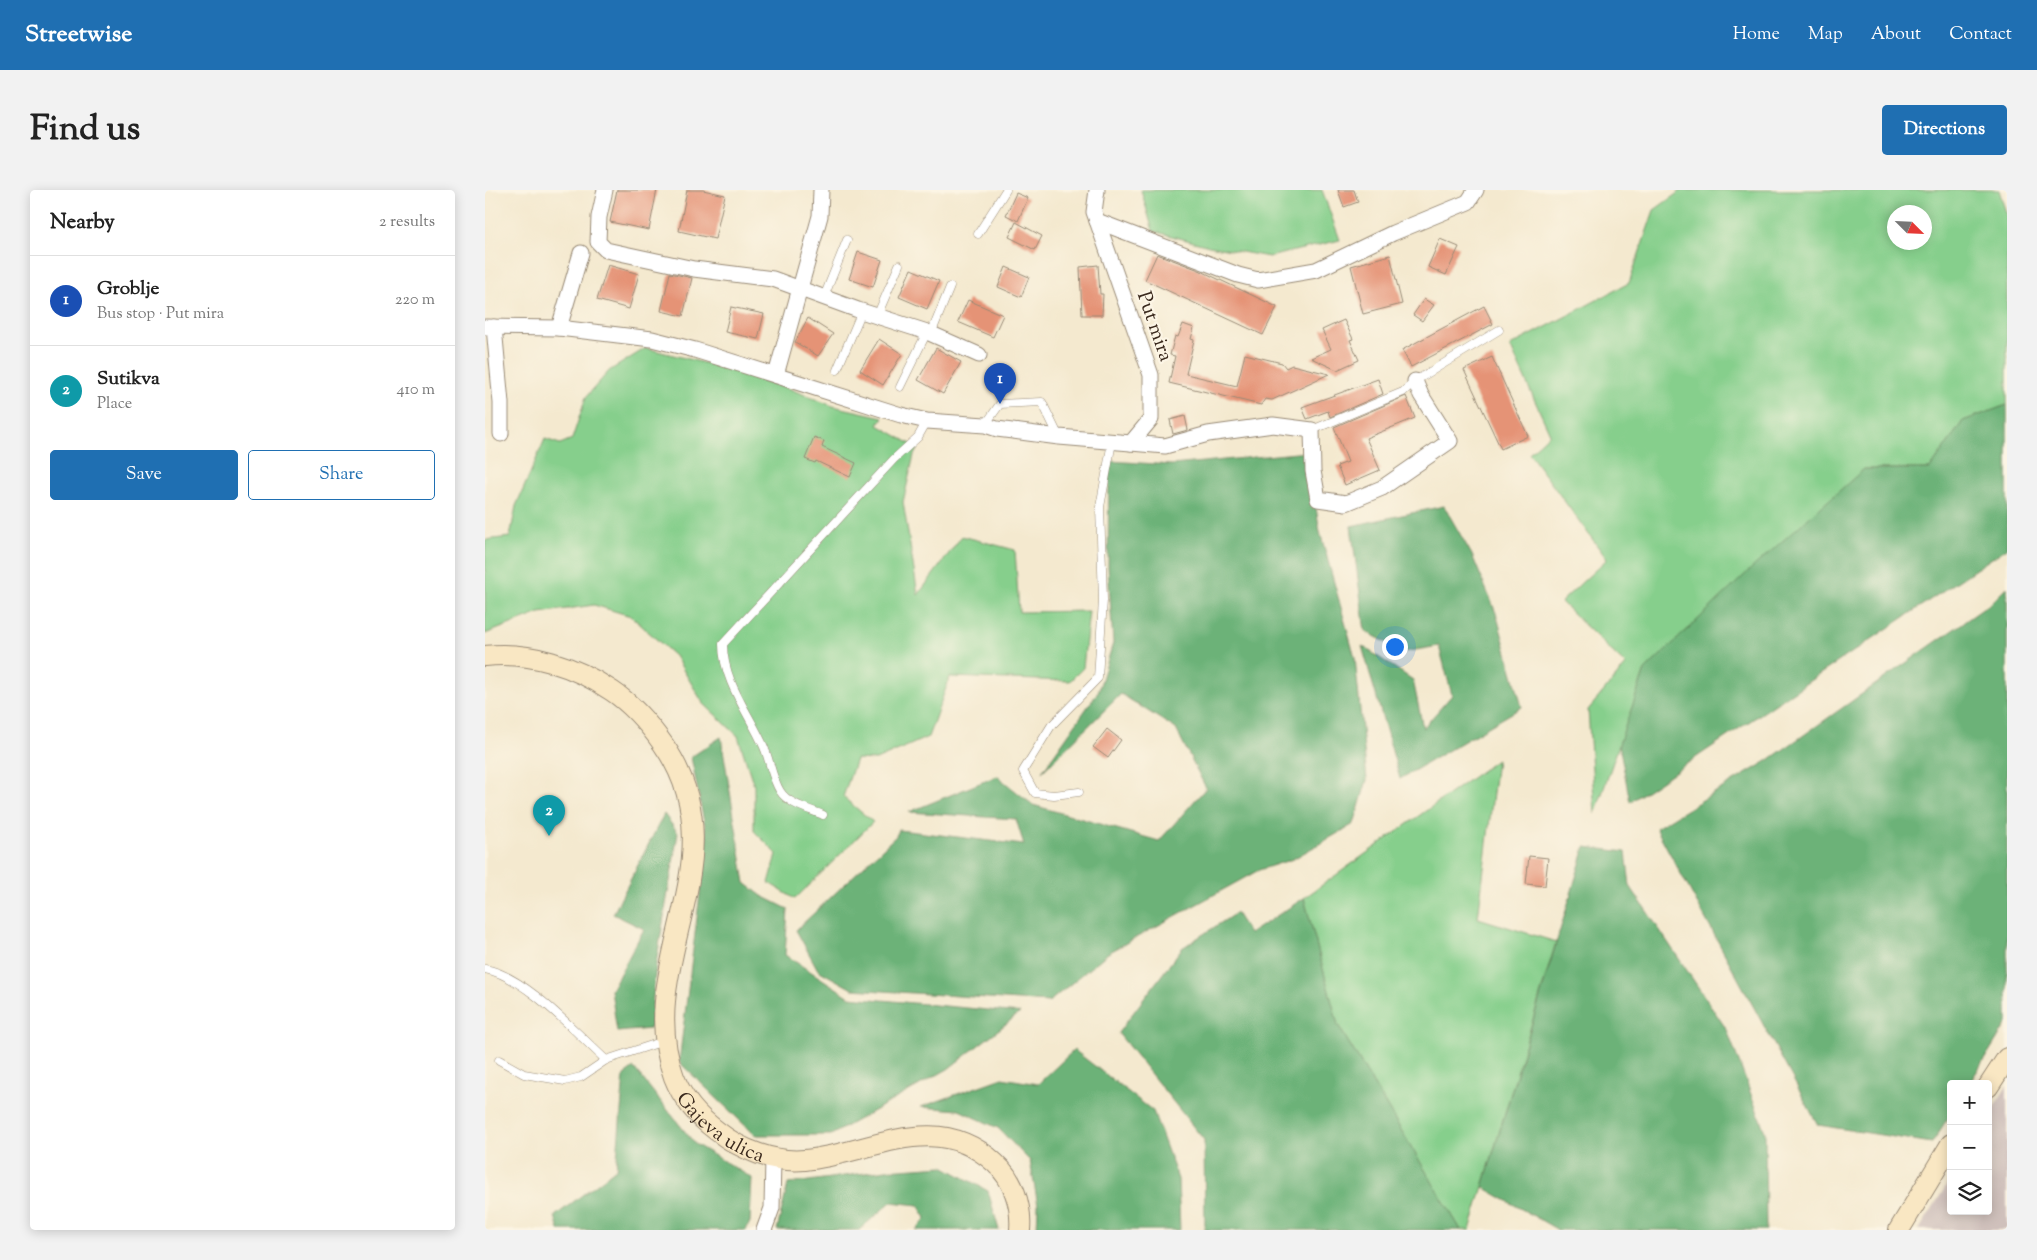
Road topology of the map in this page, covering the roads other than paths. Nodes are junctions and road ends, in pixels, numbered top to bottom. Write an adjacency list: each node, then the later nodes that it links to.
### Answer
1 (605, 190): 12 (street)
2 (821, 190): 12 (street)
3 (1006, 190): 7 (lane)
4 (1097, 190): 6 (street, Put mira)
5 (1476, 190): 6 (street)
6 (1097, 220): 31 (street, Put mira)
7 (978, 234)
8 (847, 240): 13 (lane)
9 (581, 253): 17 (street)
10 (899, 265): 15 (lane)
11 (951, 287): 19 (lane)
12 (800, 288): 13 (street); 22 (street)
13 (825, 297): 14 (street)
14 (862, 311): 15 (street); 21 (lane)
15 (877, 316): 19 (street)
16 (490, 327): 17 (street); 28 (street)
17 (559, 328): 22 (street)
18 (1499, 330): 23 (lane)
19 (929, 333): 20 (street); 24 (lane)
20 (979, 355)
21 (837, 370)
22 (776, 375): 25 (street)
23 (1415, 381): 27 (lane); 27 (street)
24 (900, 387)
25 (927, 421): 26 (street); 34 (lane)
26 (985, 425): 29 (street); 29 (lane)
27 (1312, 430): 31 (street)
28 (501, 434)
29 (1065, 438): 30 (street)
30 (1111, 442): 31 (street); 33 (lane)
31 (1131, 443)
32 (485, 656): 36 (main road, Gajeva ulica)
33 (1079, 792)
34 (823, 815)
35 (485, 969): 39 (lane)
36 (664, 1041): 39 (lane); 42 (main road, Gajeva ulica)
37 (2007, 1058): 40 (main road)
38 (499, 1060): 39 (lane)
39 (606, 1060)
40 (1992, 1081)
41 (1947, 1151): 45 (main road)
42 (773, 1158): 43 (street); 44 (main road, Gajeva ulica)
43 (764, 1230)
44 (1020, 1230)
45 (1899, 1230)

